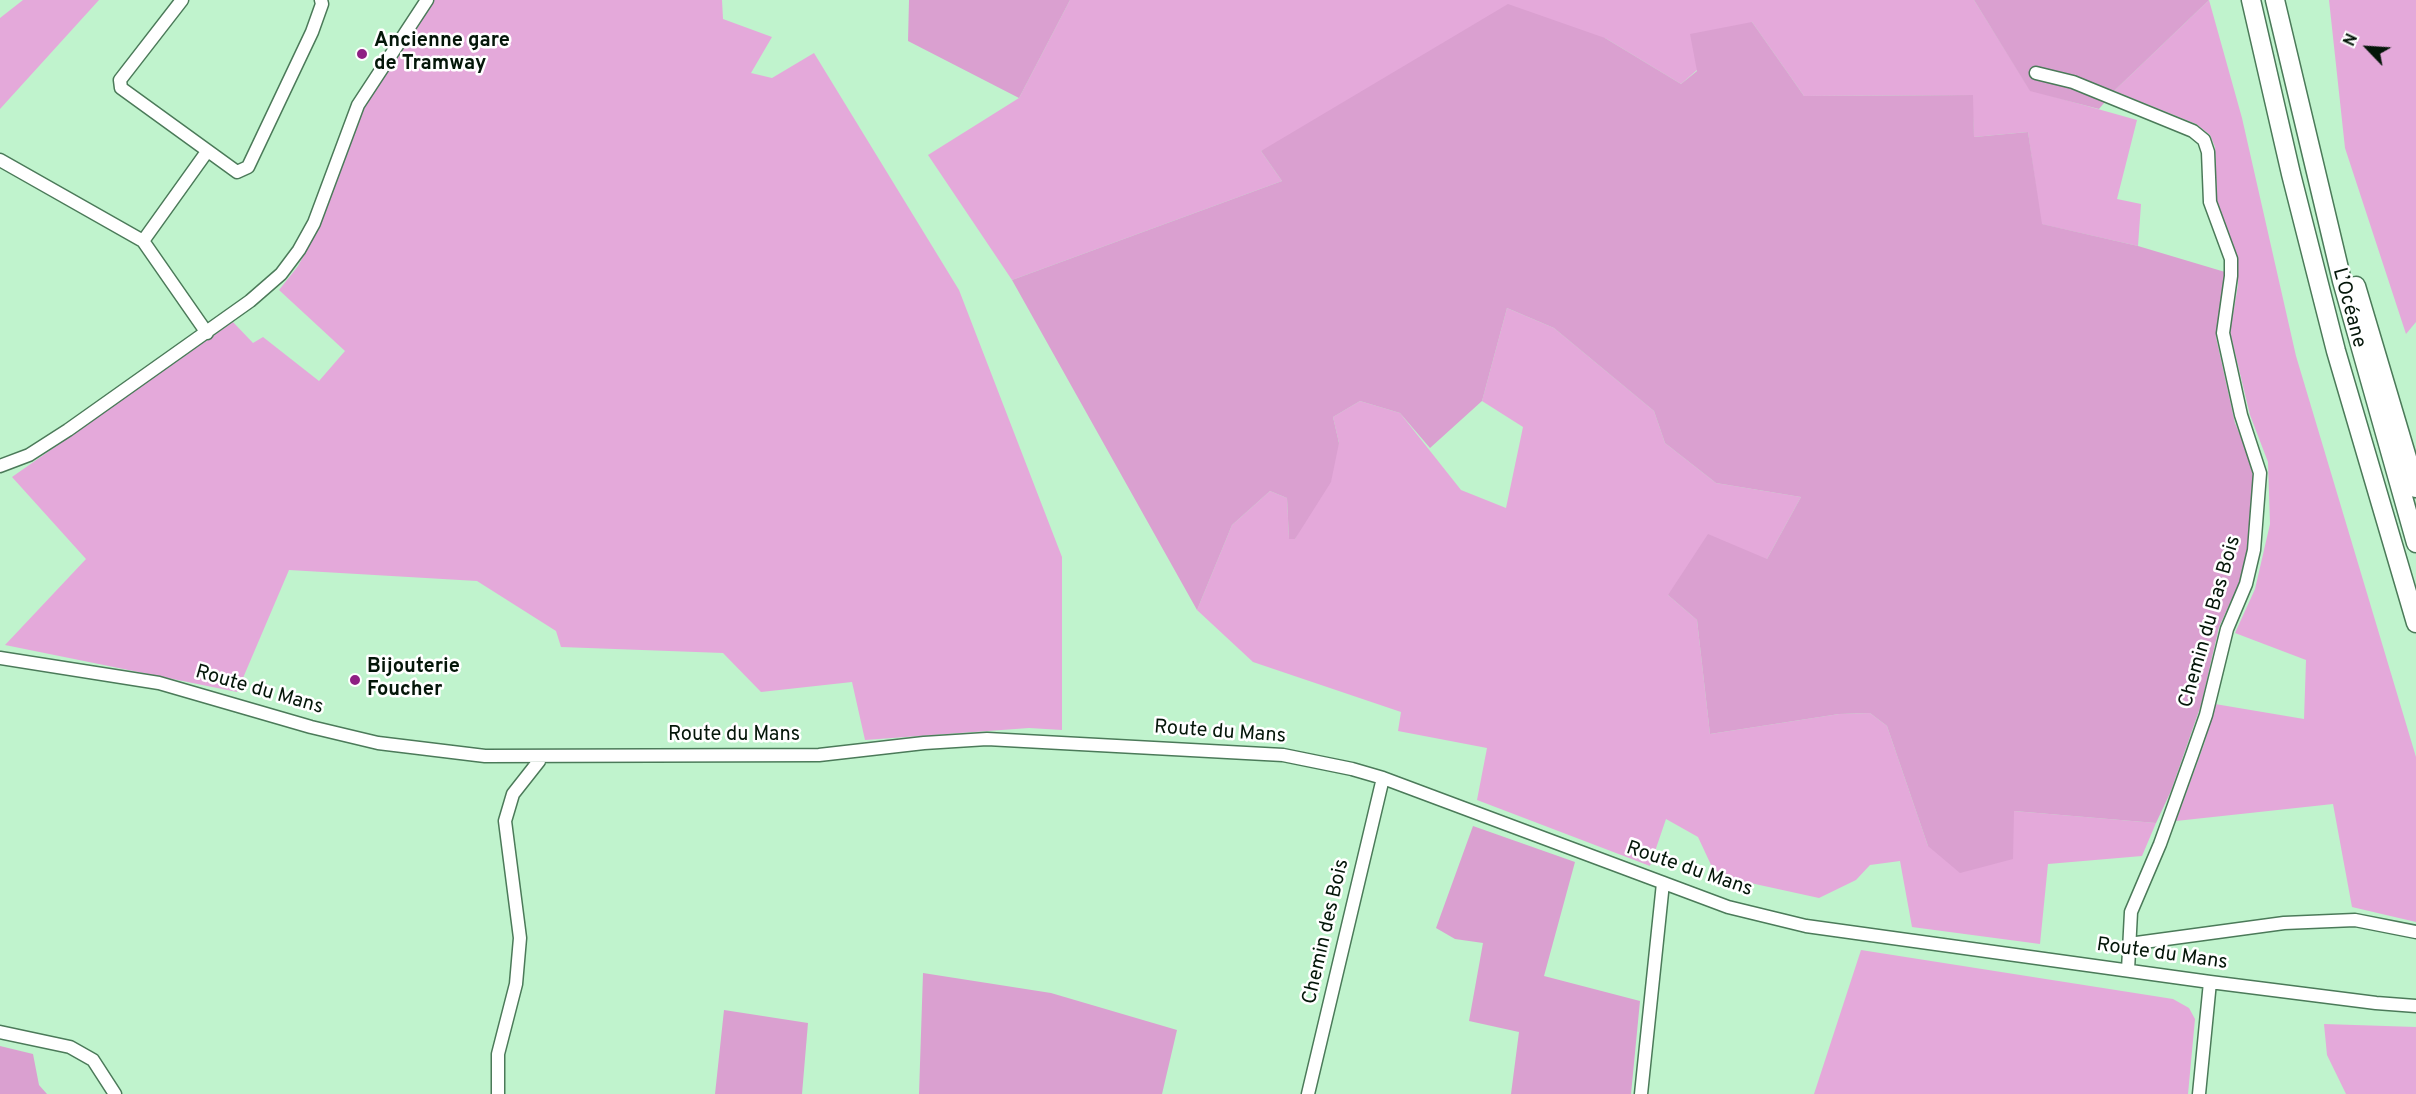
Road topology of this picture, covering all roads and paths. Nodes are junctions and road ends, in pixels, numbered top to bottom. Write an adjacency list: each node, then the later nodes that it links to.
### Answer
1 (182, 0): 8 (street)
2 (321, 0): 8 (street)
3 (428, 0): 11 (street)
4 (2251, 0): 15 (highway, L’Océane)
5 (2275, 0): 14 (highway, L’Océane)
6 (2287, 0): 13 (highway)
7 (2036, 73): 21 (street, Chemin du Bas Bois)
8 (206, 153): 10 (street)
9 (0, 160): 10 (street)
10 (142, 241): 11 (street)
11 (207, 333): 12 (street)
12 (0, 466)
13 (2416, 488)
14 (2416, 543)
15 (2416, 623)
16 (0, 658): 17 (street, Route du Mans)
17 (540, 756): 18 (street, Route du Mans); 27 (street)
18 (1383, 778): 19 (street, Route du Mans); 28 (street, Chemin des Bois)
19 (1663, 883): 22 (street, Route du Mans); 29 (street)
20 (2416, 932): 21 (street)
21 (2129, 944): 22 (street, Chemin du Bas Bois)
22 (2128, 970): 23 (street, Route du Mans)
23 (2210, 982): 24 (street, Route du Mans); 30 (street)
24 (2416, 1006)
25 (0, 1032): 26 (street)
26 (115, 1094)
27 (498, 1094)
28 (1308, 1094)
29 (1641, 1094)
30 (2199, 1094)

